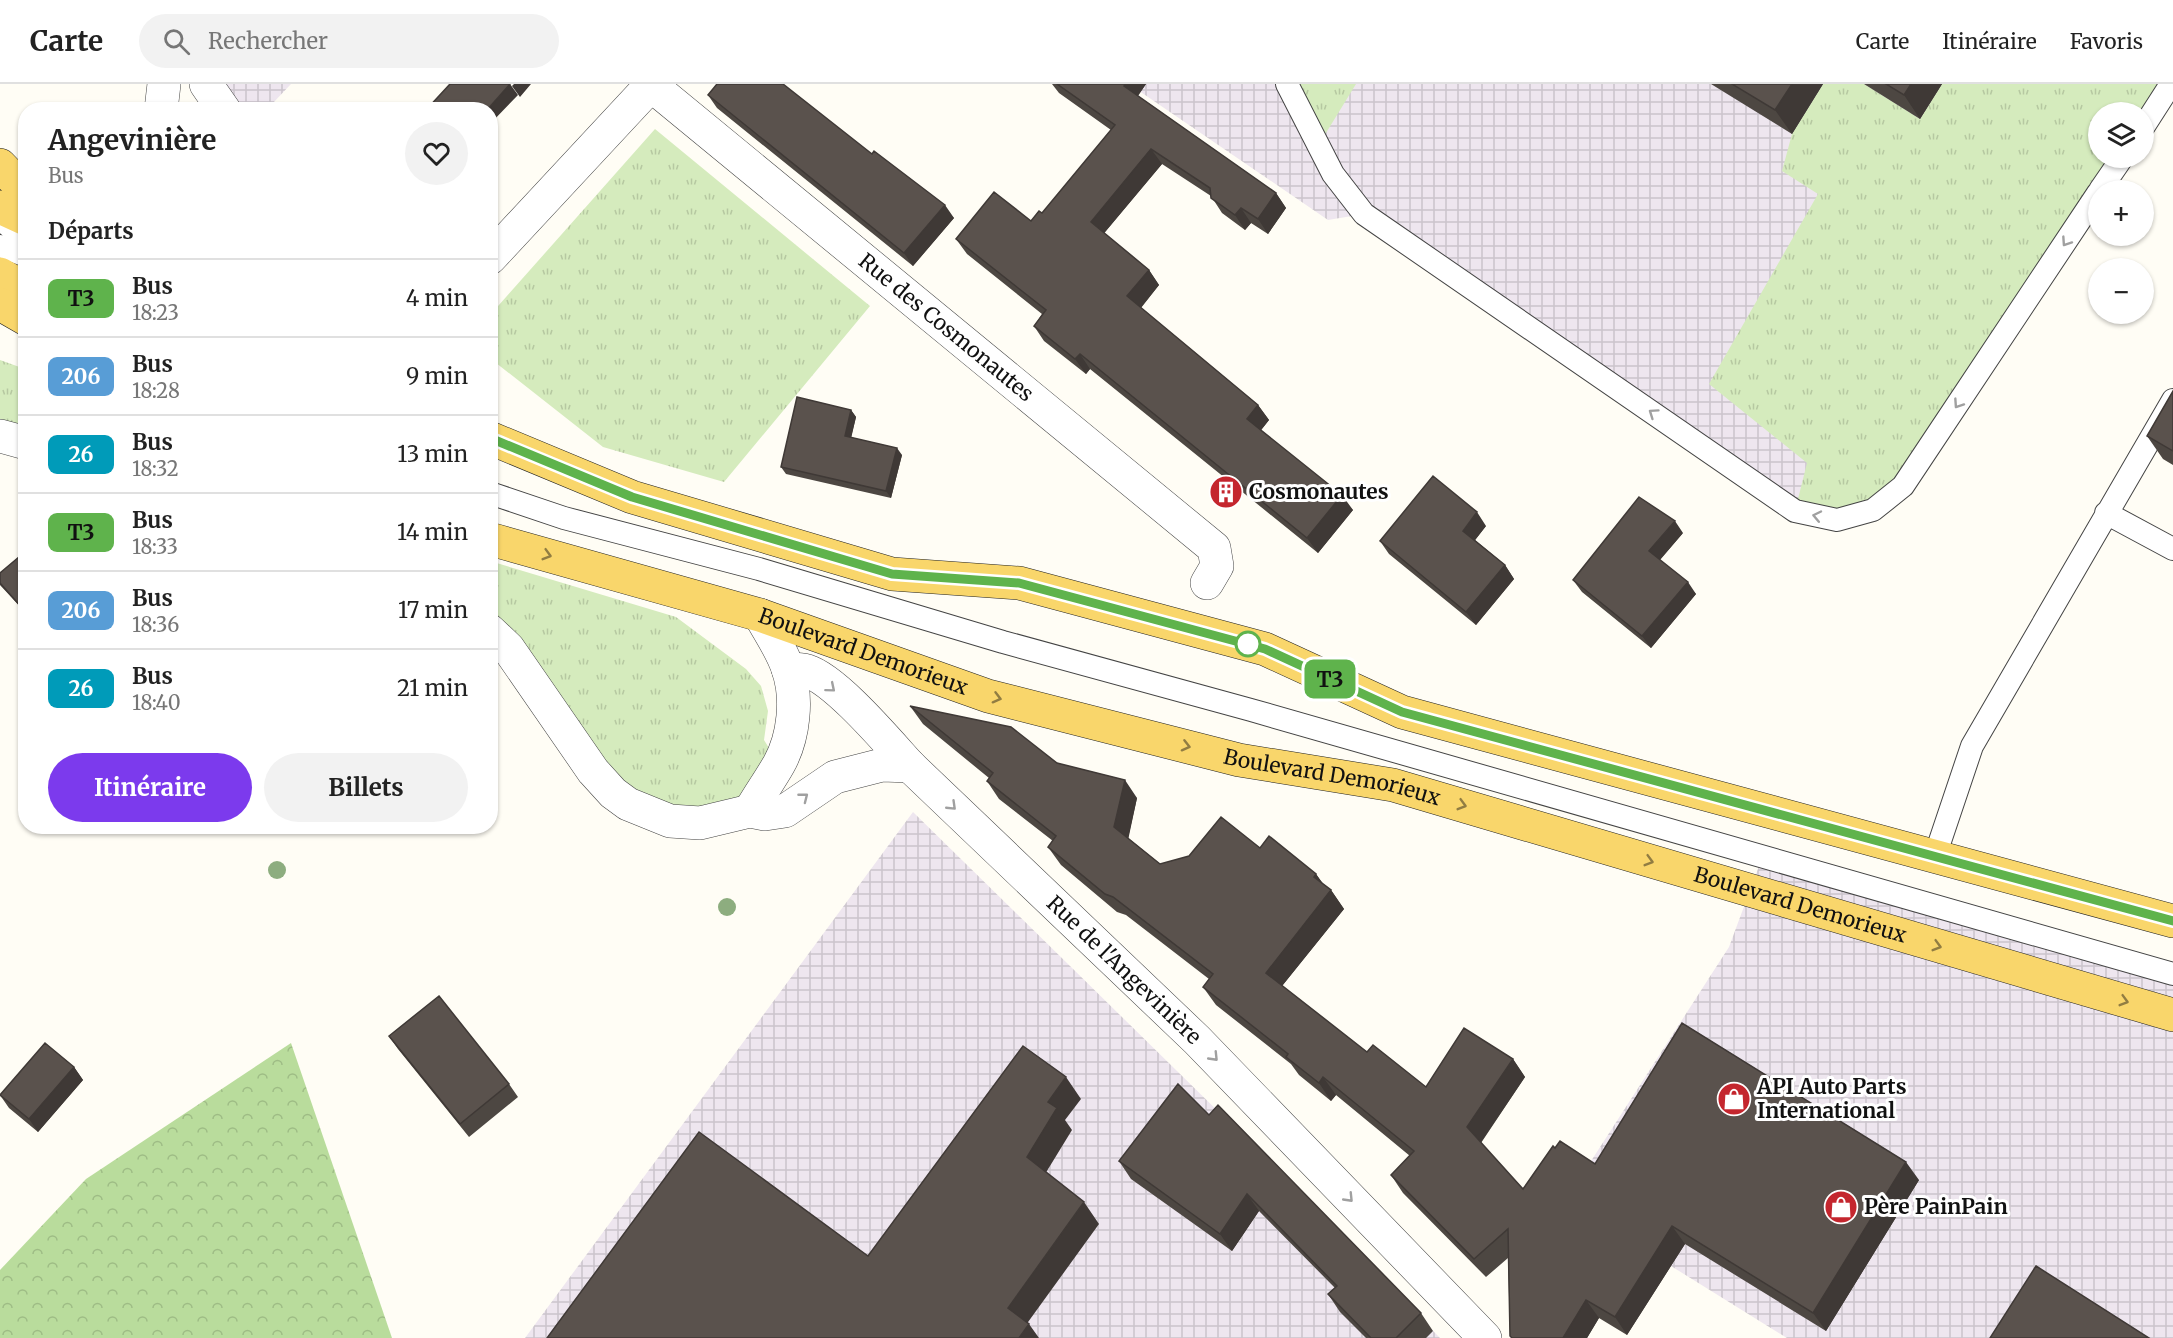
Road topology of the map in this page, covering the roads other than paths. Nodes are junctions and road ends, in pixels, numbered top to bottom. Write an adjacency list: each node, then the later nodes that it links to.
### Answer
1 (164, 84): 6 (street)
2 (206, 84): 7 (street)
3 (1287, 84): 14 (lane, one-way to 3)
4 (2171, 84): 8 (lane)
5 (651, 85): 19 (street); 33 (street, Rue des Cosmonautes)
6 (162, 102)
7 (218, 102)
8 (2154, 110)
9 (0, 149): 10 (main road)
10 (18, 160)
11 (0, 165): 12 (main road)
12 (18, 184)
13 (0, 207): 15 (main road)
14 (2088, 208)
15 (18, 215)
16 (0, 219): 17 (lane)
17 (18, 234)
18 (0, 246): 20 (lane)
19 (498, 249)
20 (18, 253)
21 (0, 274): 22 (main road)
22 (18, 284)
23 (0, 304): 24 (main road)
24 (18, 314)
25 (2173, 400): 30 (lane)
26 (0, 436): 27 (street)
27 (18, 441)
28 (498, 441): 39 (main road)
29 (498, 496): 41 (lane)
30 (2106, 513): 32 (lane); 39 (lane)
31 (498, 540): 34 (main road, Boulevard Demorieux, one-way to 34)
32 (2173, 549)
33 (1208, 583)
34 (760, 615): 36 (street); 42 (main road, Boulevard Demorieux, one-way to 42)
35 (498, 639): 38 (street)
36 (788, 669): 37 (street, Rue de l'Angevinière, one-way to 37); 38 (street)
37 (910, 766): 38 (street, one-way to 37); 43 (street, Rue de l'Angevinière, one-way to 43)
38 (750, 812)
39 (1935, 856): 40 (main road)
40 (2173, 921)
41 (2173, 974)
42 (2173, 1015)
43 (1485, 1338)

